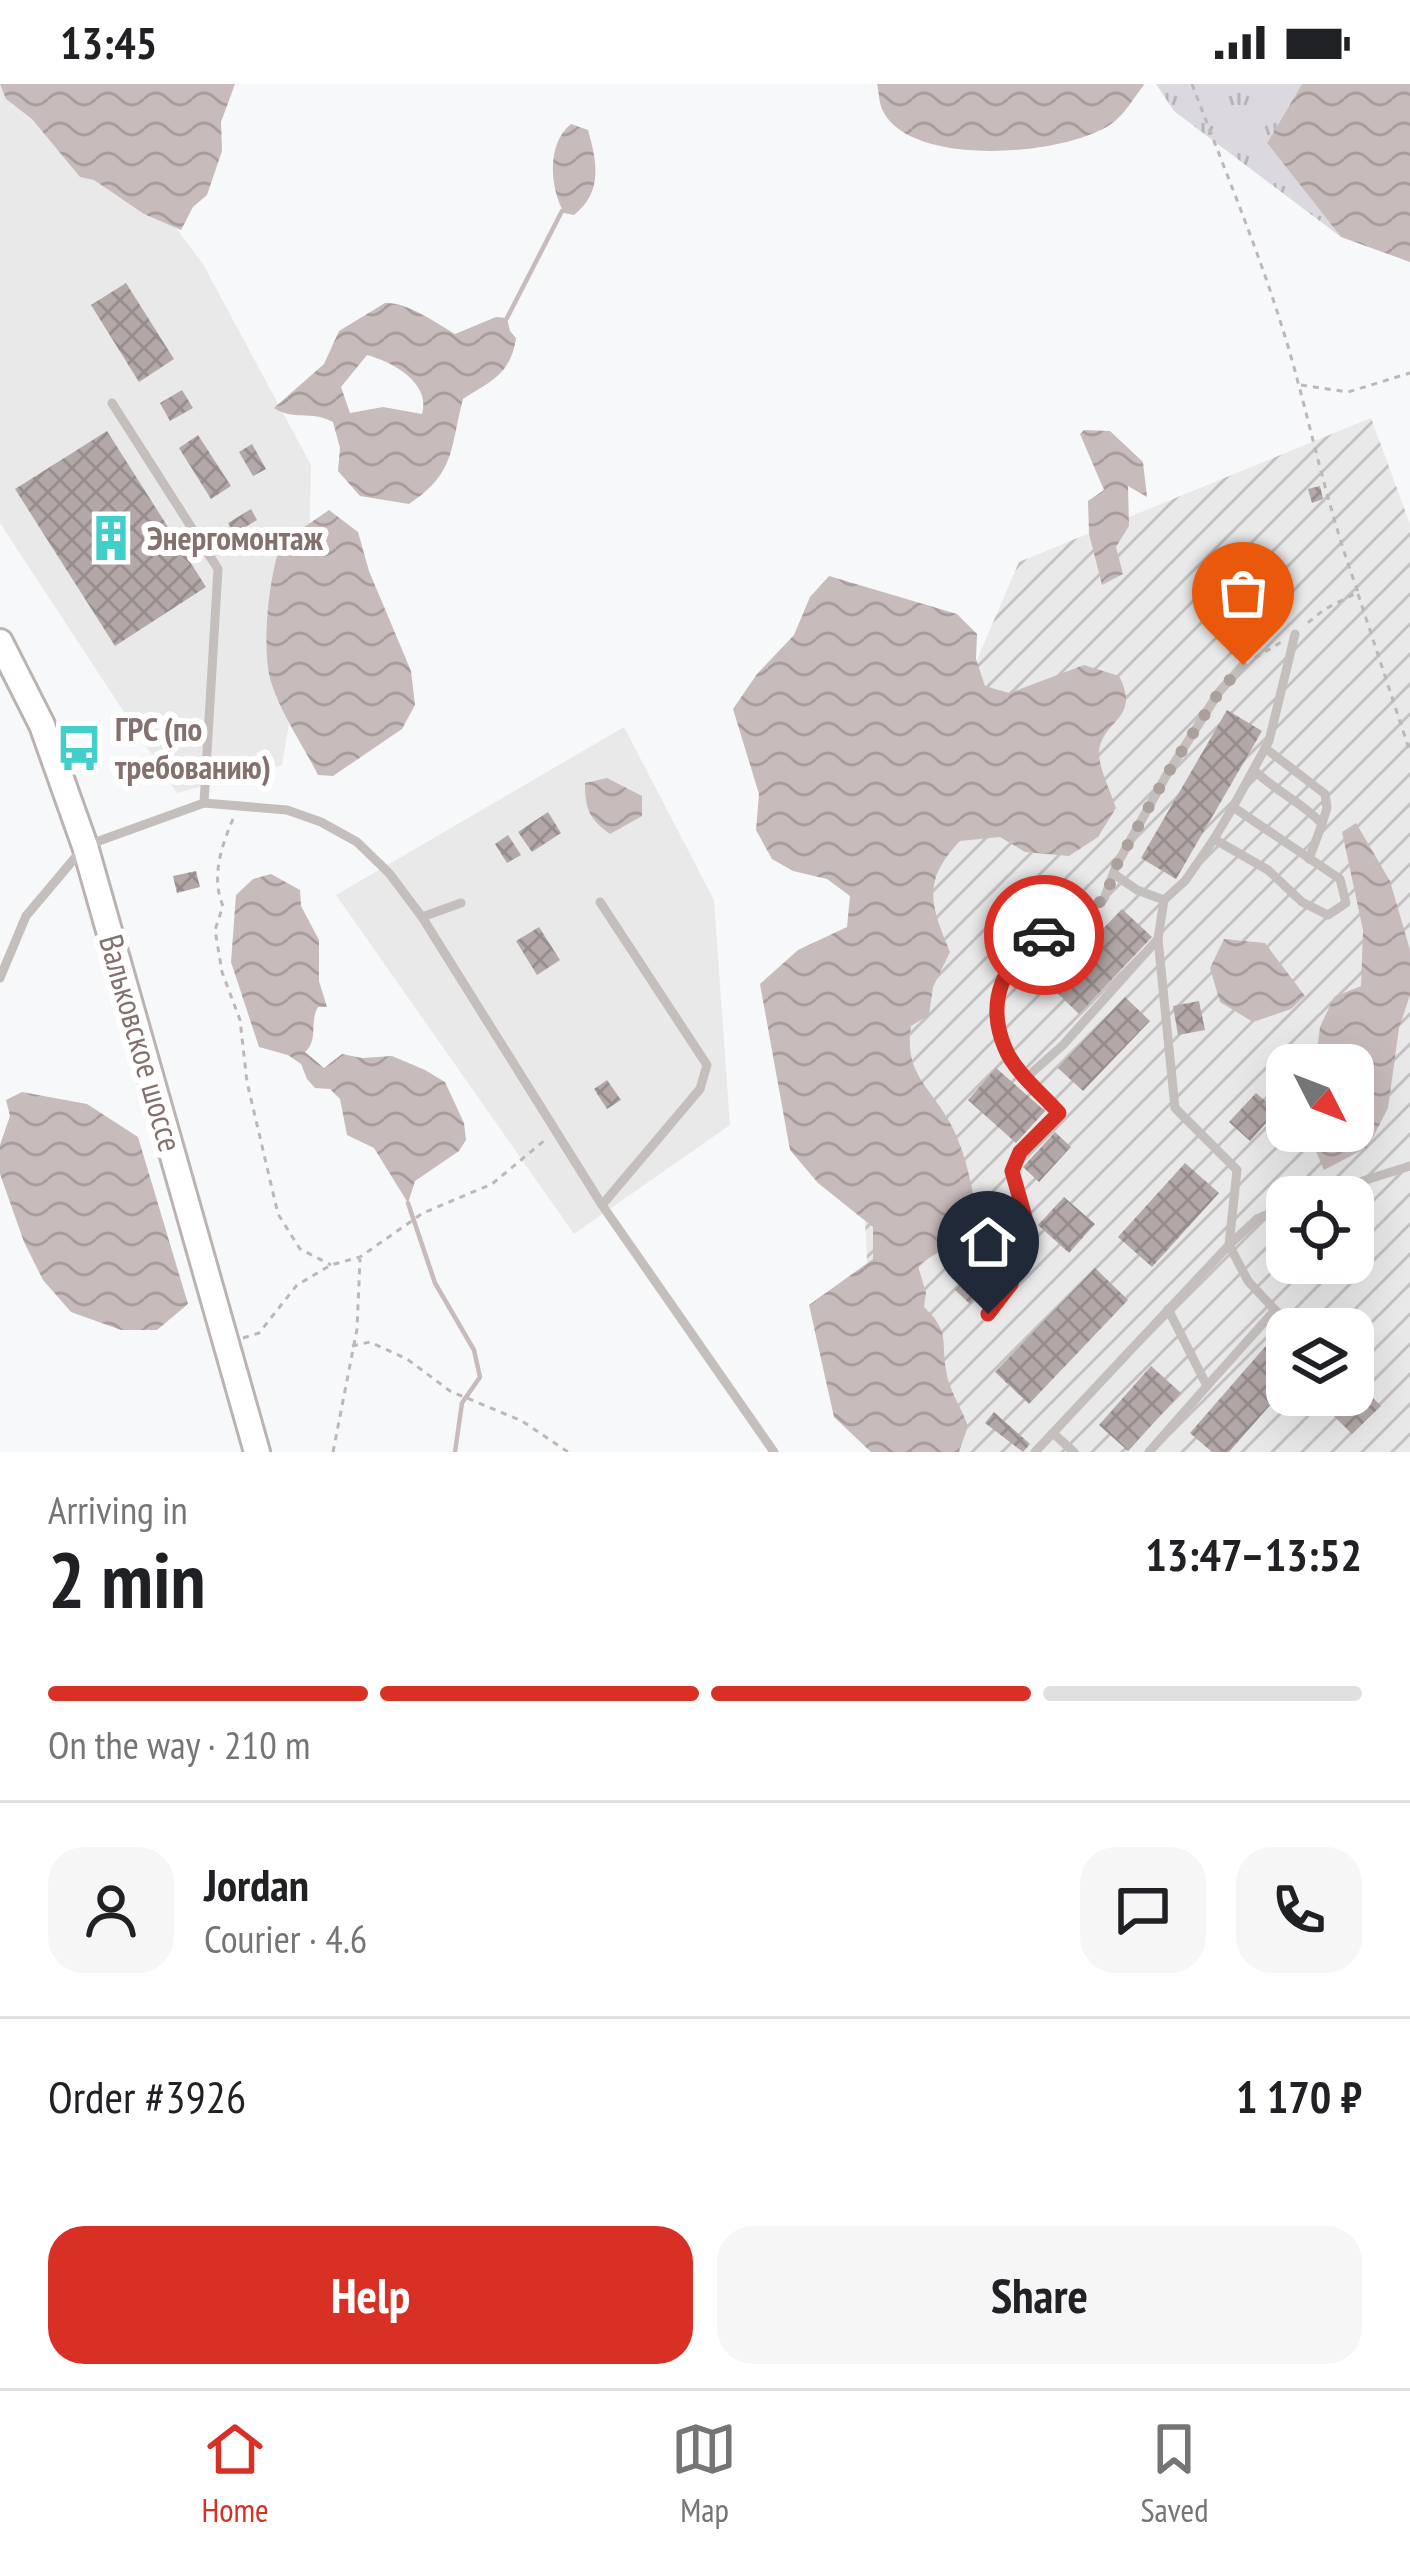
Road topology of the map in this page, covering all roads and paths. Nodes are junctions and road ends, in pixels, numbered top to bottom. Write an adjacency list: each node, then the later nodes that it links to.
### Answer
1 (1192, 84): 3 (path)
2 (1410, 373): 3 (path)
3 (1298, 384): 6 (path)
4 (112, 403): 13 (lane)
5 (1209, 567): 9 (path)
6 (1358, 592): 7 (path); 11 (path)
7 (1295, 634): 9 (path); 10 (lane)
8 (0, 643): 18 (main road, Вальковское шоссе)
9 (1243, 665): 20 (lane)
10 (1265, 748): 12 (lane); 16 (lane)
11 (1410, 752)
12 (1254, 770): 15 (lane); 16 (lane)
13 (204, 803): 14 (lane); 18 (lane)
14 (240, 805): 24 (lane); 35 (path)
15 (1233, 807): 17 (lane); 19 (lane)
16 (1322, 824): 19 (lane)
17 (1214, 839): 19 (lane); 21 (lane)
18 (85, 846): 26 (lane); 40 (main road, Вальковское шоссе)
19 (1309, 859)
20 (1114, 874): 21 (lane); 27 (lane)
21 (1163, 900): 25 (lane)
22 (600, 902): 31 (lane)
23 (461, 903): 24 (lane)
24 (422, 917): 28 (lane)
25 (1159, 939): 27 (lane); 33 (lane)
26 (0, 978)
27 (1028, 1077): 38 (lane)
28 (556, 1131): 31 (lane); 34 (path)
29 (1410, 1166): 30 (lane)
30 (1374, 1177)
31 (602, 1205): 47 (lane)
32 (1266, 1215): 33 (lane)
33 (1229, 1245): 36 (lane); 37 (lane)
34 (360, 1257): 35 (path); 41 (path)
35 (331, 1264): 40 (path)
36 (1273, 1308)
37 (1168, 1309): 42 (lane); 43 (lane)
38 (988, 1314)
39 (1266, 1320): 42 (lane)
40 (226, 1344): 44 (main road, Вальковское шоссе)
41 (352, 1346): 45 (path); 46 (path)
42 (1207, 1386): 50 (lane)
43 (1053, 1432): 48 (lane); 49 (lane)
44 (257, 1452)
45 (333, 1452)
46 (568, 1452)
47 (774, 1452)
48 (1035, 1452)
49 (1075, 1452)
50 (1149, 1452)

